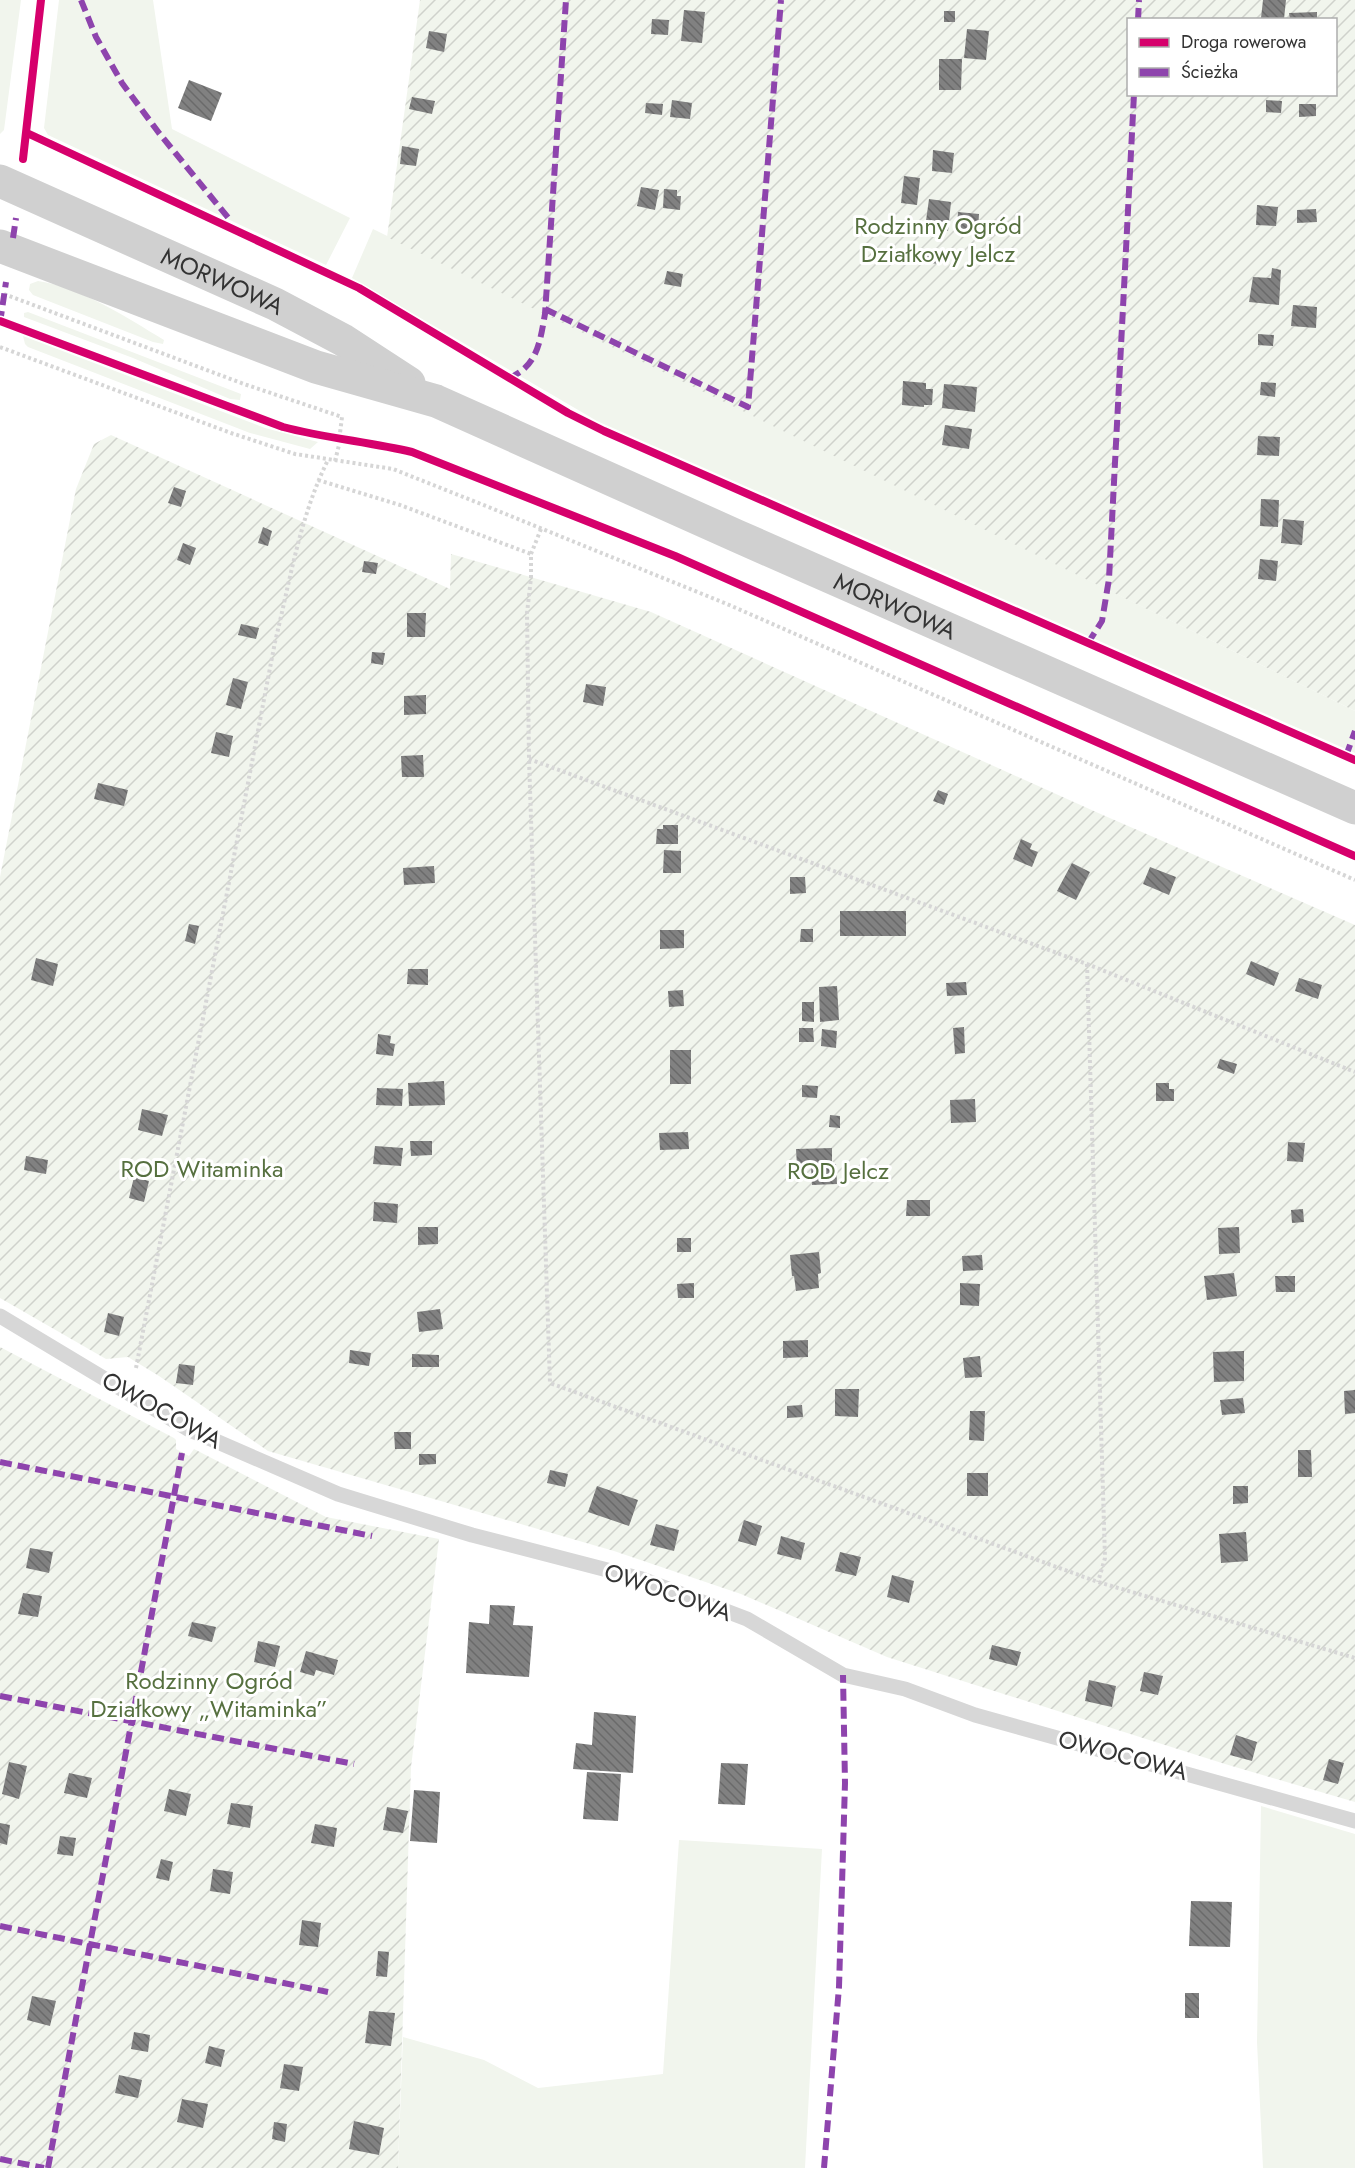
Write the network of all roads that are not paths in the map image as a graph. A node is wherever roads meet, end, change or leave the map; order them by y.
1 (0, 181) edge
2 (0, 246) edge
3 (436, 401) junction
4 (1355, 808) edge
5 (0, 1316) edge
6 (1355, 1821) edge

1 - 3 street, MORWOWA
2 - 3 street, MORWOWA
3 - 4 street, MORWOWA
5 - 6 lane, OWOCOWA

